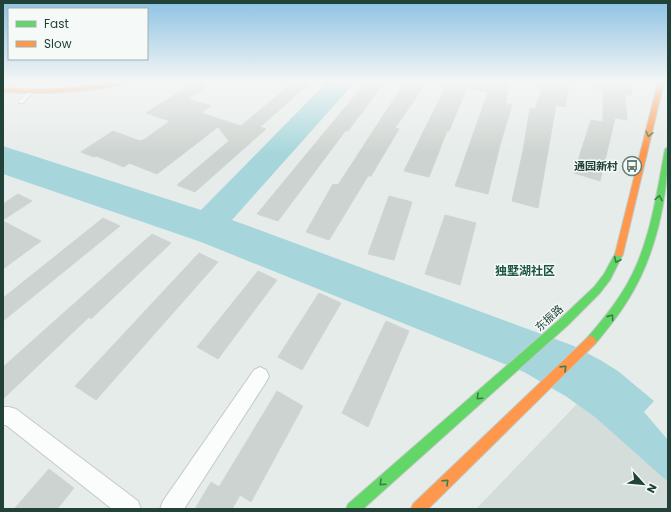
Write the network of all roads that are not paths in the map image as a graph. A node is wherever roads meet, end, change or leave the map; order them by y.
1 (656, 106) edge
2 (668, 149) edge
3 (260, 376) dead end
4 (3, 416) edge
5 (130, 509) edge
6 (171, 509) edge
7 (353, 509) edge
8 (418, 509) edge

1 -> 7 main road, 东振路
8 -> 2 main road
3 - 6 street
4 - 5 street

